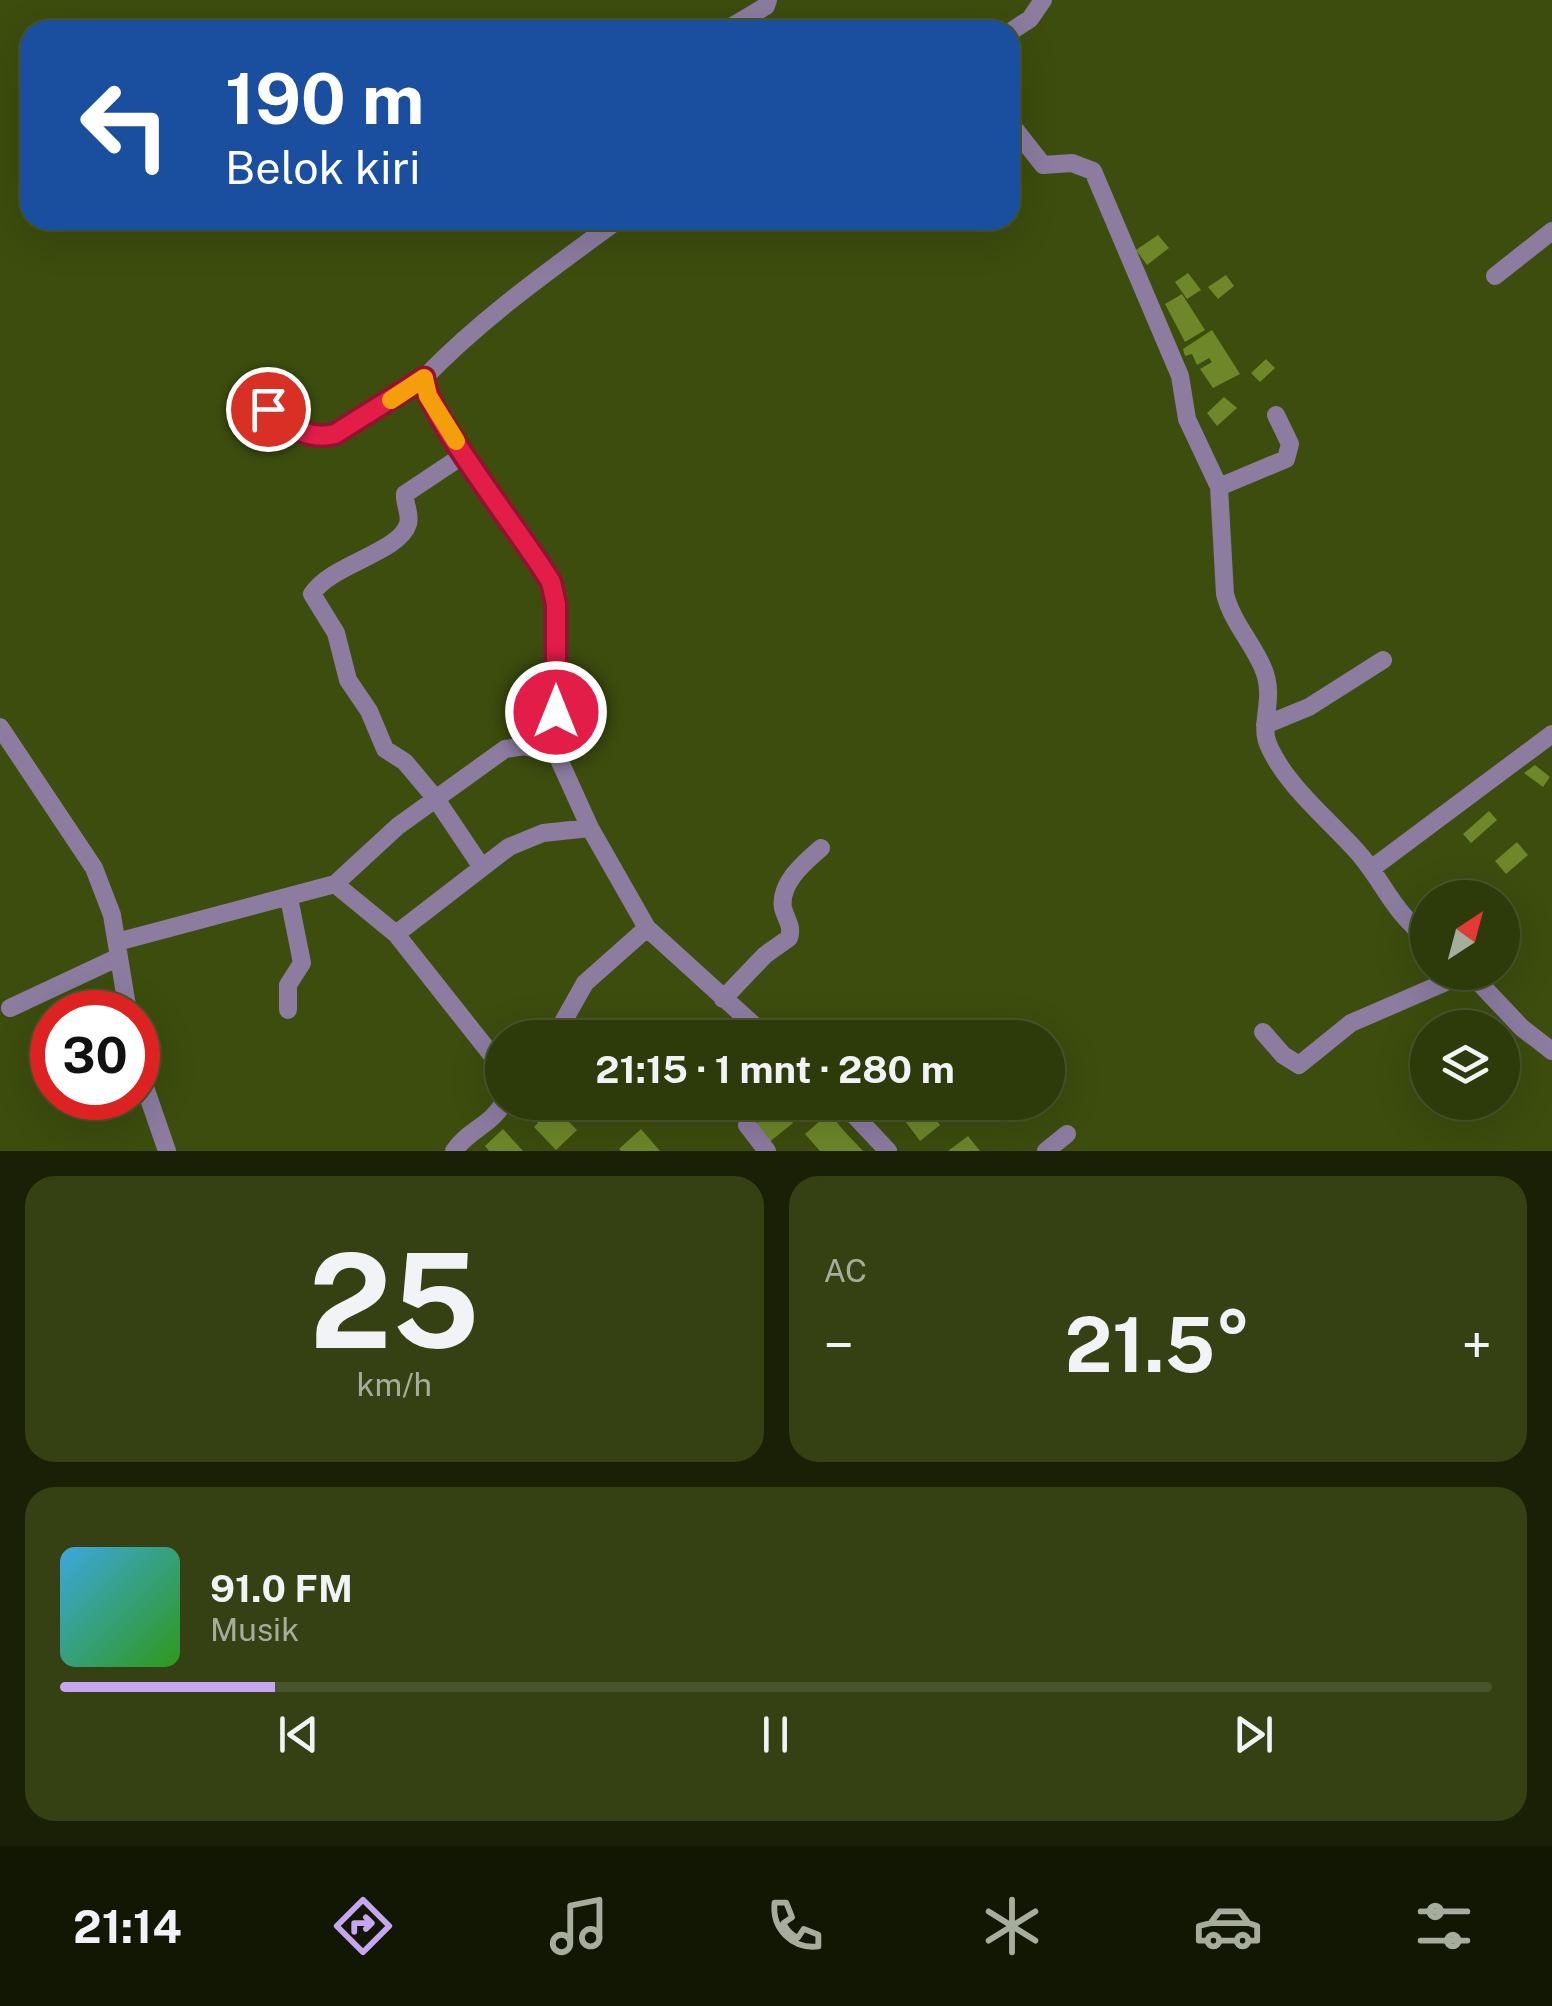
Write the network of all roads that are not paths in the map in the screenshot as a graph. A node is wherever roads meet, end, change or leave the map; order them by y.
1 (768, 0) edge
2 (1043, 0) edge
3 (743, 20) edge
4 (1020, 25) edge
5 (1020, 136) edge
6 (604, 230) edge
7 (1552, 231) edge
8 (1496, 276) dead end
9 (424, 378) junction
10 (252, 392) dead end
11 (1276, 415) dead end
12 (465, 454) junction
13 (1218, 487) junction
14 (1382, 660) dead end
15 (1265, 726) junction
16 (0, 728) edge
17 (1552, 734) edge
18 (558, 754) junction
19 (436, 799) junction
20 (590, 828) junction
21 (821, 848) dead end
22 (481, 866) junction
23 (1371, 868) junction
24 (334, 884) junction
25 (288, 898) junction
26 (1410, 923) edge
27 (647, 928) junction
28 (396, 934) junction
29 (118, 949) junction
30 (125, 990) edge
31 (1427, 990) edge
32 (1486, 990) edge
33 (723, 999) junction
34 (10, 1008) dead end
35 (288, 1010) dead end
36 (564, 1020) edge
37 (747, 1020) edge
38 (1263, 1032) dead end
39 (485, 1047) edge
40 (1552, 1051) edge
41 (156, 1120) edge
42 (492, 1120) edge
43 (859, 1120) edge
44 (747, 1125) dead end
45 (1067, 1134) dead end
46 (167, 1151) edge
47 (454, 1151) edge
48 (768, 1151) edge
49 (888, 1151) edge
50 (1046, 1151) edge

1 - 3 street
2 - 4 street
5 - 13 street
6 - 9 street
7 - 8 street
9 - 10 street
9 - 12 street
11 - 13 street
12 - 18 street
12 - 19 street
13 - 15 street
14 - 15 street
15 - 23 street
16 - 29 street
17 - 23 street
18 - 19 street
18 - 20 street
19 - 22 street
19 - 24 street
20 - 22 street
20 - 27 street
21 - 33 street
22 - 28 street
23 - 26 street
24 - 25 street
24 - 28 street
25 - 29 street
25 - 35 street
27 - 33 street
27 - 36 street
28 - 39 street
29 - 30 street
29 - 34 street
31 - 38 street
32 - 40 street
33 - 37 street
41 - 46 street
42 - 47 street
43 - 49 street
44 - 48 street
45 - 50 street

